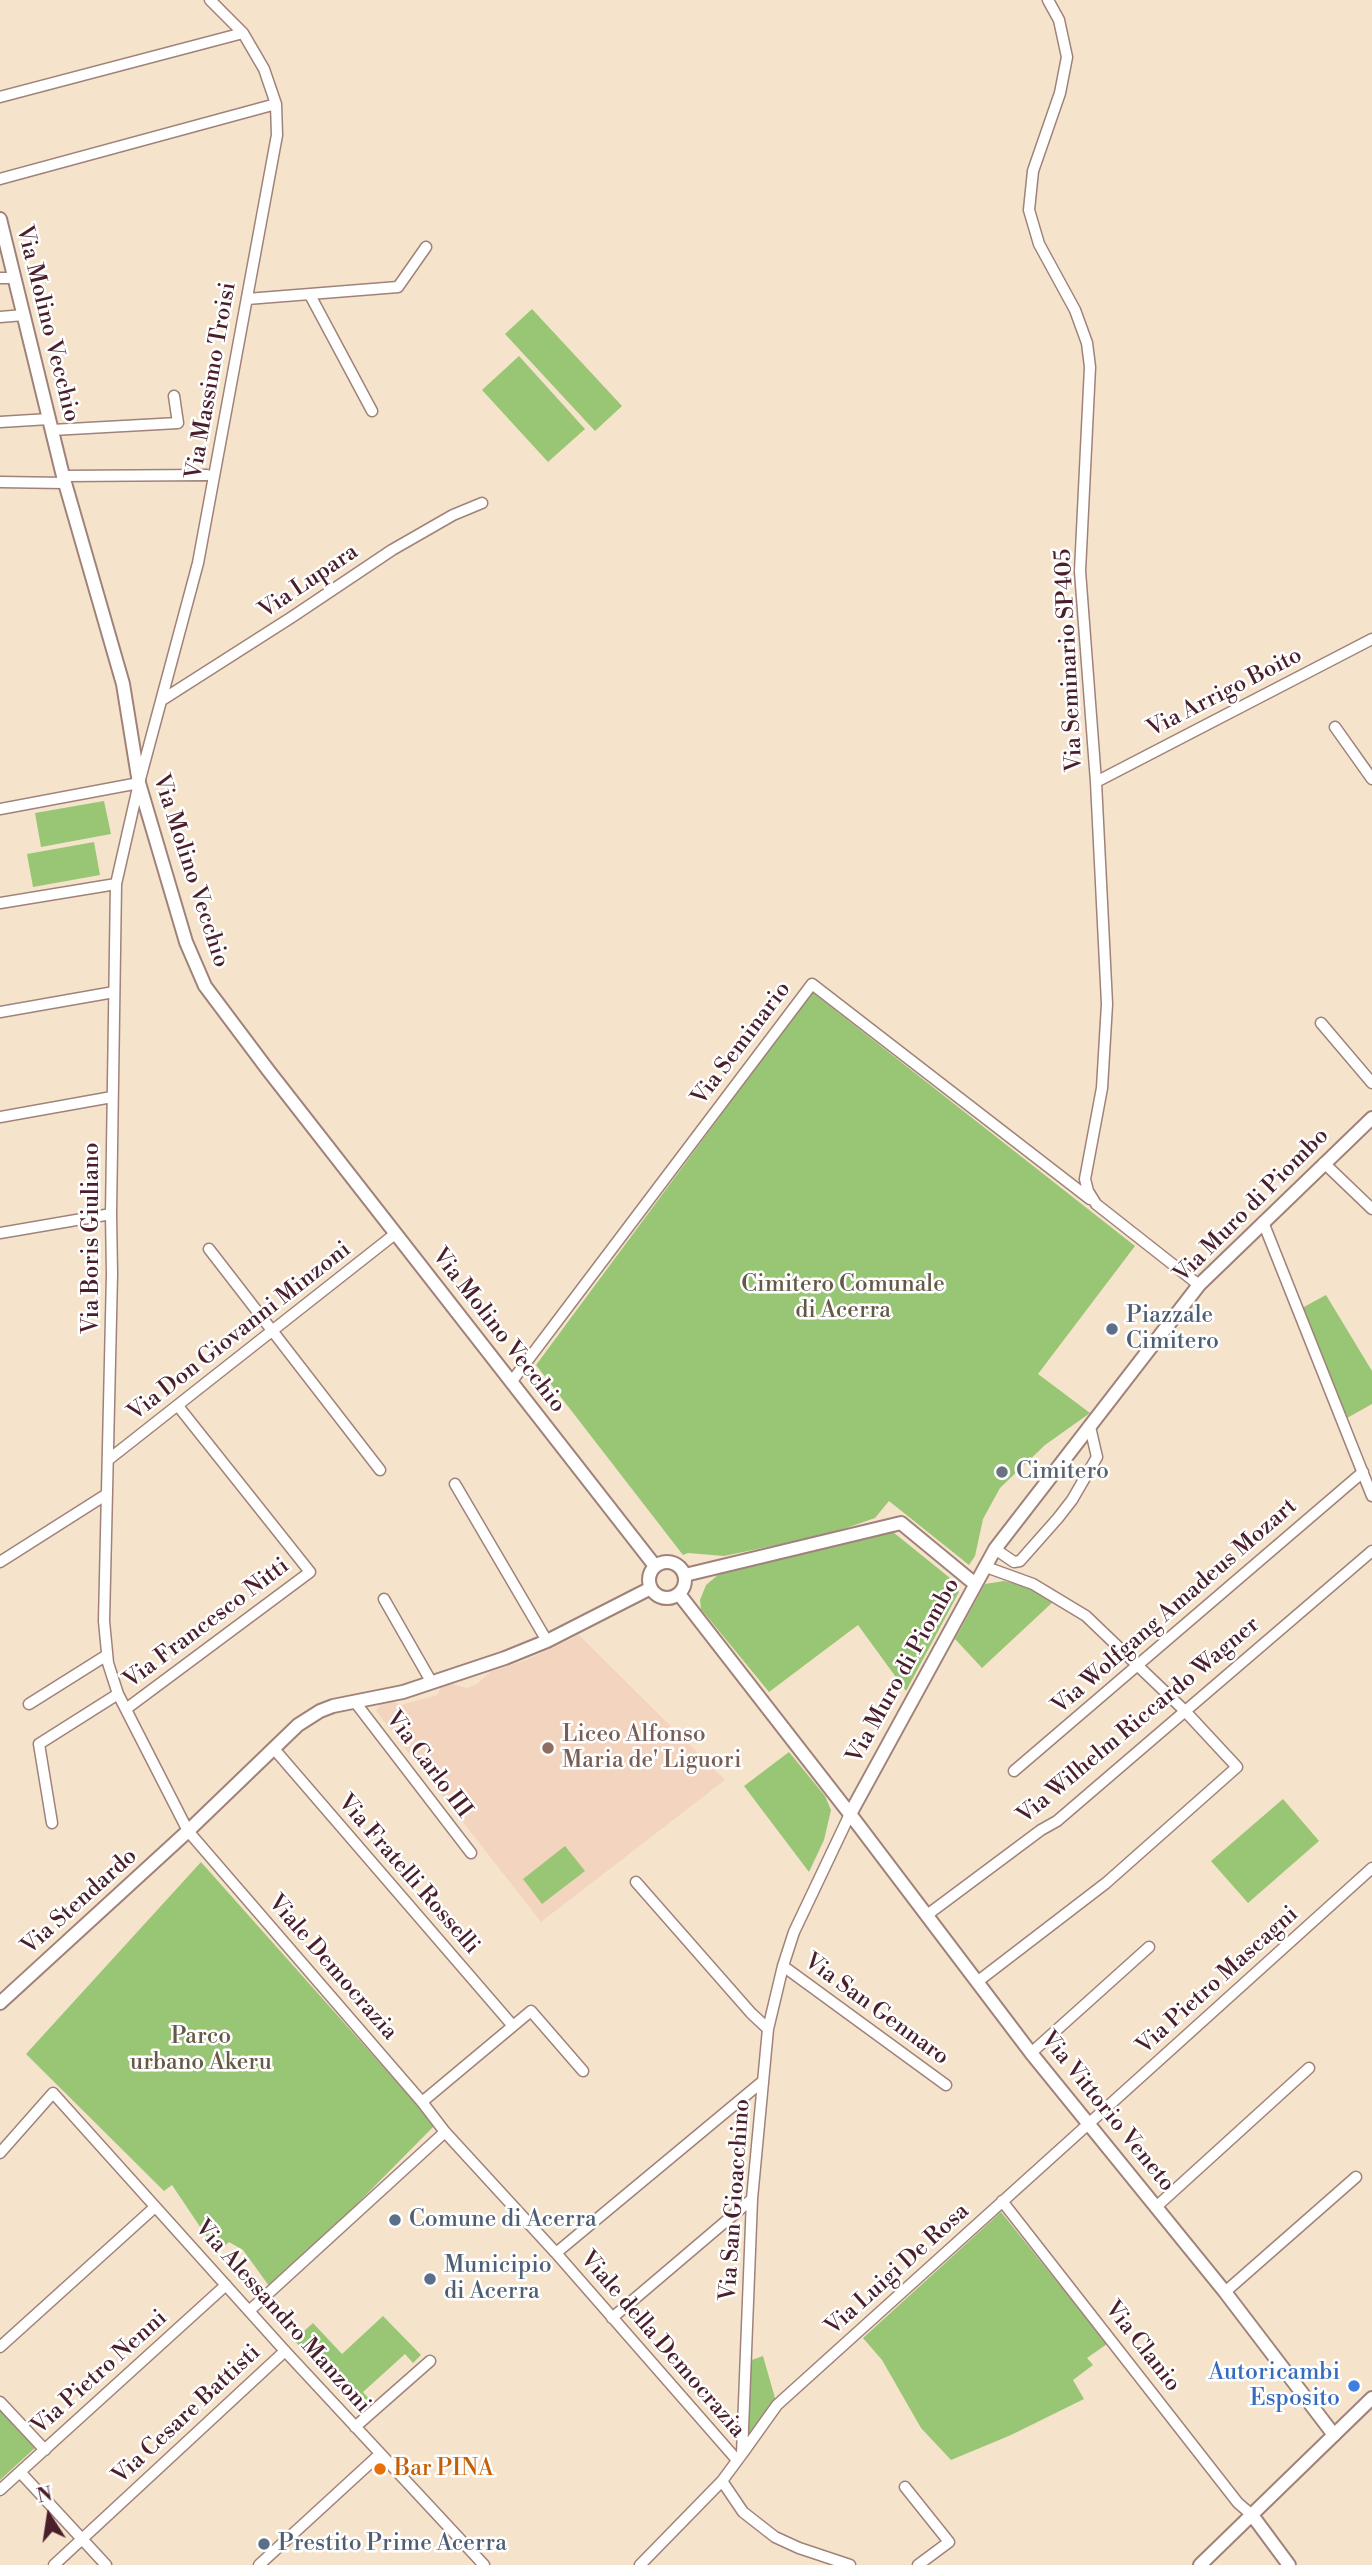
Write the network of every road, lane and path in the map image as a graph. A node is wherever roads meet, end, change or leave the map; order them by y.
1 (210, 0) edge
2 (1048, 0) edge
3 (243, 33) junction
4 (0, 97) edge
5 (276, 104) junction
6 (0, 179) edge
7 (0, 219) edge
8 (426, 247) dead end
9 (0, 278) edge
10 (14, 278) junction
11 (310, 295) junction
12 (247, 299) junction
13 (24, 315) junction
14 (0, 317) edge
15 (174, 396) dead end
16 (372, 411) dead end
17 (0, 422) edge
18 (50, 425) junction
19 (207, 475) dead end
20 (64, 479) junction
21 (0, 482) edge
22 (482, 503) dead end
23 (1372, 639) edge
24 (162, 700) junction
25 (1335, 727) dead end
26 (1372, 779) edge
27 (1096, 782) junction
28 (139, 783) junction
29 (0, 809) edge
30 (116, 884) junction
31 (0, 904) edge
32 (114, 992) junction
33 (0, 1012) edge
34 (1321, 1023) dead end
35 (1372, 1083) edge
36 (112, 1097) junction
37 (0, 1116) edge
38 (1372, 1118) edge
39 (1324, 1163) junction
40 (1096, 1204) junction
41 (1372, 1209) edge
42 (110, 1214) junction
43 (1263, 1222) junction
44 (0, 1233) edge
45 (395, 1234) junction
46 (209, 1249) dead end
47 (1199, 1285) junction
48 (273, 1330) junction
49 (512, 1381) junction
50 (178, 1406) junction
51 (1090, 1427) junction
52 (108, 1460) junction
53 (380, 1470) dead end
54 (1363, 1472) junction
55 (454, 1484) dead end
56 (107, 1494) junction
57 (1372, 1496) edge
58 (995, 1549) junction
59 (1372, 1551) edge
60 (0, 1562) edge
61 (655, 1566) junction
62 (986, 1567) junction
63 (685, 1575) junction
64 (975, 1584) junction
65 (651, 1588) junction
66 (679, 1594) junction
67 (384, 1599) dead end
68 (547, 1641) junction
69 (107, 1655) junction
70 (1136, 1664) junction
71 (432, 1683) junction
72 (118, 1694) junction
73 (355, 1702) junction
74 (29, 1704) dead end
75 (126, 1709) junction
76 (1184, 1710) junction
77 (275, 1750) junction
78 (1014, 1771) dead end
79 (850, 1814) junction
80 (52, 1823) dead end
81 (188, 1831) junction
82 (471, 1853) dead end
83 (1372, 1868) edge
84 (636, 1882) dead end
85 (927, 1915) junction
86 (1149, 1947) dead end
87 (783, 1966) junction
88 (977, 1982) junction
89 (0, 2003) edge
90 (513, 2026) junction
91 (768, 2029) junction
92 (1031, 2053) junction
93 (1309, 2068) dead end
94 (583, 2071) dead end
95 (763, 2081) junction
96 (946, 2085) dead end
97 (422, 2102) junction
98 (1089, 2123) junction
99 (445, 2132) junction
100 (0, 2153) edge
101 (1356, 2177) dead end
102 (752, 2199) junction
103 (1002, 2201) junction
104 (155, 2207) junction
105 (1156, 2207) junction
106 (556, 2253) junction
107 (226, 2285) junction
108 (1225, 2292) junction
109 (249, 2311) junction
110 (612, 2318) junction
111 (0, 2347) edge
112 (285, 2351) junction
113 (430, 2361) dead end
114 (1372, 2398) edge
115 (0, 2402) edge
116 (355, 2427) junction
117 (1334, 2435) junction
118 (45, 2450) junction
119 (380, 2454) junction
120 (740, 2457) junction
121 (20, 2472) junction
122 (722, 2481) junction
123 (905, 2487) dead end
124 (0, 2490) edge
125 (1252, 2515) junction
126 (82, 2539) junction
127 (54, 2565) edge
128 (106, 2565) edge
129 (259, 2565) edge
130 (484, 2565) edge
131 (640, 2565) edge
132 (850, 2565) edge
133 (918, 2565) edge
134 (1200, 2565) edge
135 (1289, 2565) edge

1 - 3 street, Via Massimo Troisi
2 - 27 street, Via Seminario SP405
3 - 4 street
3 - 5 street, Via Massimo Troisi
5 - 6 street
5 - 12 street, Via Massimo Troisi
7 - 10 street, Via Molino Vecchio
8 - 11 street
9 - 10 street
10 - 13 street, Via Molino Vecchio
11 - 12 street
11 - 16 street
12 - 24 street, Via Massimo Troisi
13 - 14 street
13 - 18 street, Via Molino Vecchio
15 - 18 street
17 - 18 street
18 - 20 street, Via Molino Vecchio
19 - 20 street
20 - 21 street
20 - 28 street, Via Molino Vecchio
22 - 24 street, Via Lupara
23 - 27 street, Via Arrigo Boito
24 - 28 street, Via Massimo Troisi
25 - 26 street
27 - 40 street, Via Seminario SP405
28 - 29 street
28 - 30 street, Via Boris Giuliano
28 - 45 street, Via Molino Vecchio
30 - 31 street
30 - 32 street, Via Boris Giuliano
32 - 33 street
32 - 36 street, Via Boris Giuliano
34 - 35 street
36 - 37 street
36 - 42 street, Via Boris Giuliano
38 - 39 street, Via Muro di Piombo
39 - 41 street
39 - 43 street, Via Muro di Piombo
40 - 47 street
40 - 49 street, Via Seminario
42 - 44 street
42 - 52 street, Via Boris Giuliano
43 - 47 street, Via Muro di Piombo
43 - 54 street
45 - 48 street, Via Don Giovanni Minzoni
45 - 49 street, Via Molino Vecchio
46 - 48 street
47 - 51 street, Via Muro di Piombo
48 - 50 street, Via Don Giovanni Minzoni
48 - 53 street
49 - 61 street, Via Molino Vecchio
50 - 52 street, Via Don Giovanni Minzoni
50 - 75 street, Via Francesco Nitti
51 - 58 street, Via Muro di Piombo
51 - 58 street
52 - 56 street, Via Boris Giuliano
54 - 57 street
54 - 70 street, Via Wolfgang Amadeus Mozart
55 - 68 street
56 - 60 street
56 - 69 street, Via Boris Giuliano
58 - 62 street, Via Muro di Piombo
59 - 76 street, Via Wilhelm Riccardo Wagner
61 - 63 street
61 - 65 street
62 - 64 street, Via Muro di Piombo
62 - 70 street
63 - 64 street
63 - 66 street
64 - 79 street, Via Muro di Piombo
65 - 66 street
65 - 68 street, Via Stendardo
66 - 79 street
67 - 71 street
68 - 71 street, Via Stendardo
69 - 72 street, Via Boris Giuliano
69 - 74 street
70 - 76 street
70 - 78 street, Via Wolfgang Amadeus Mozart
71 - 73 street, Via Stendardo
72 - 75 street, Via Boris Giuliano
72 - 80 street
73 - 77 street, Via Stendardo
73 - 82 street, Via Carlo III
75 - 81 street, Via Boris Giuliano
76 - 85 street, Via Wilhelm Riccardo Wagner
76 - 88 street
77 - 81 street, Via Stendardo
77 - 90 street, Via Fratelli Rosselli
79 - 85 street, Via Vittorio Veneto
79 - 87 street, Via San Gioacchino
81 - 89 street, Via Stendardo
81 - 97 street, Viale Democrazia
83 - 98 street, Via Pietro Mascagni
84 - 91 street
85 - 88 street, Via Vittorio Veneto
86 - 92 street
87 - 91 street, Via San Gioacchino
87 - 96 street, Via San Gennaro
88 - 92 street, Via Vittorio Veneto
90 - 94 street
90 - 97 street
91 - 95 street, Via San Gioacchino
92 - 98 street, Via Vittorio Veneto
93 - 105 street
95 - 102 street, Via San Gioacchino
95 - 106 street
97 - 99 street, Viale Democrazia
98 - 103 street, Via Luigi De Rosa
98 - 105 street, Via Vittorio Veneto
99 - 106 street, Viale della Democrazia
99 - 109 street
100 - 104 street, Via Alessandro Manzoni
101 - 108 street
102 - 110 street
102 - 120 street, Via San Gioacchino
103 - 120 street, Via Luigi De Rosa
103 - 125 street, Via Clanio
104 - 107 street, Via Alessandro Manzoni
104 - 111 street
105 - 108 street, Via Vittorio Veneto
106 - 110 street, Viale della Democrazia
107 - 109 street, Via Alessandro Manzoni
107 - 118 street, Via Pietro Nenni
108 - 117 street, Via Vittorio Veneto
109 - 112 street, Via Alessandro Manzoni
110 - 120 street, Viale della Democrazia
112 - 116 street, Via Alessandro Manzoni
112 - 126 street, Via Cesare Battisti
113 - 116 street
114 - 117 street
115 - 118 street
116 - 119 street, Via Alessandro Manzoni
117 - 125 street
118 - 121 street, Via Pietro Nenni
119 - 129 street
119 - 130 street, Via Alessandro Manzoni
120 - 122 street
121 - 124 street, Via Pietro Nenni
121 - 126 street
122 - 131 street
122 - 132 street
123 - 133 street
125 - 134 street
125 - 135 street
126 - 127 street, Via Cesare Battisti
126 - 128 street

